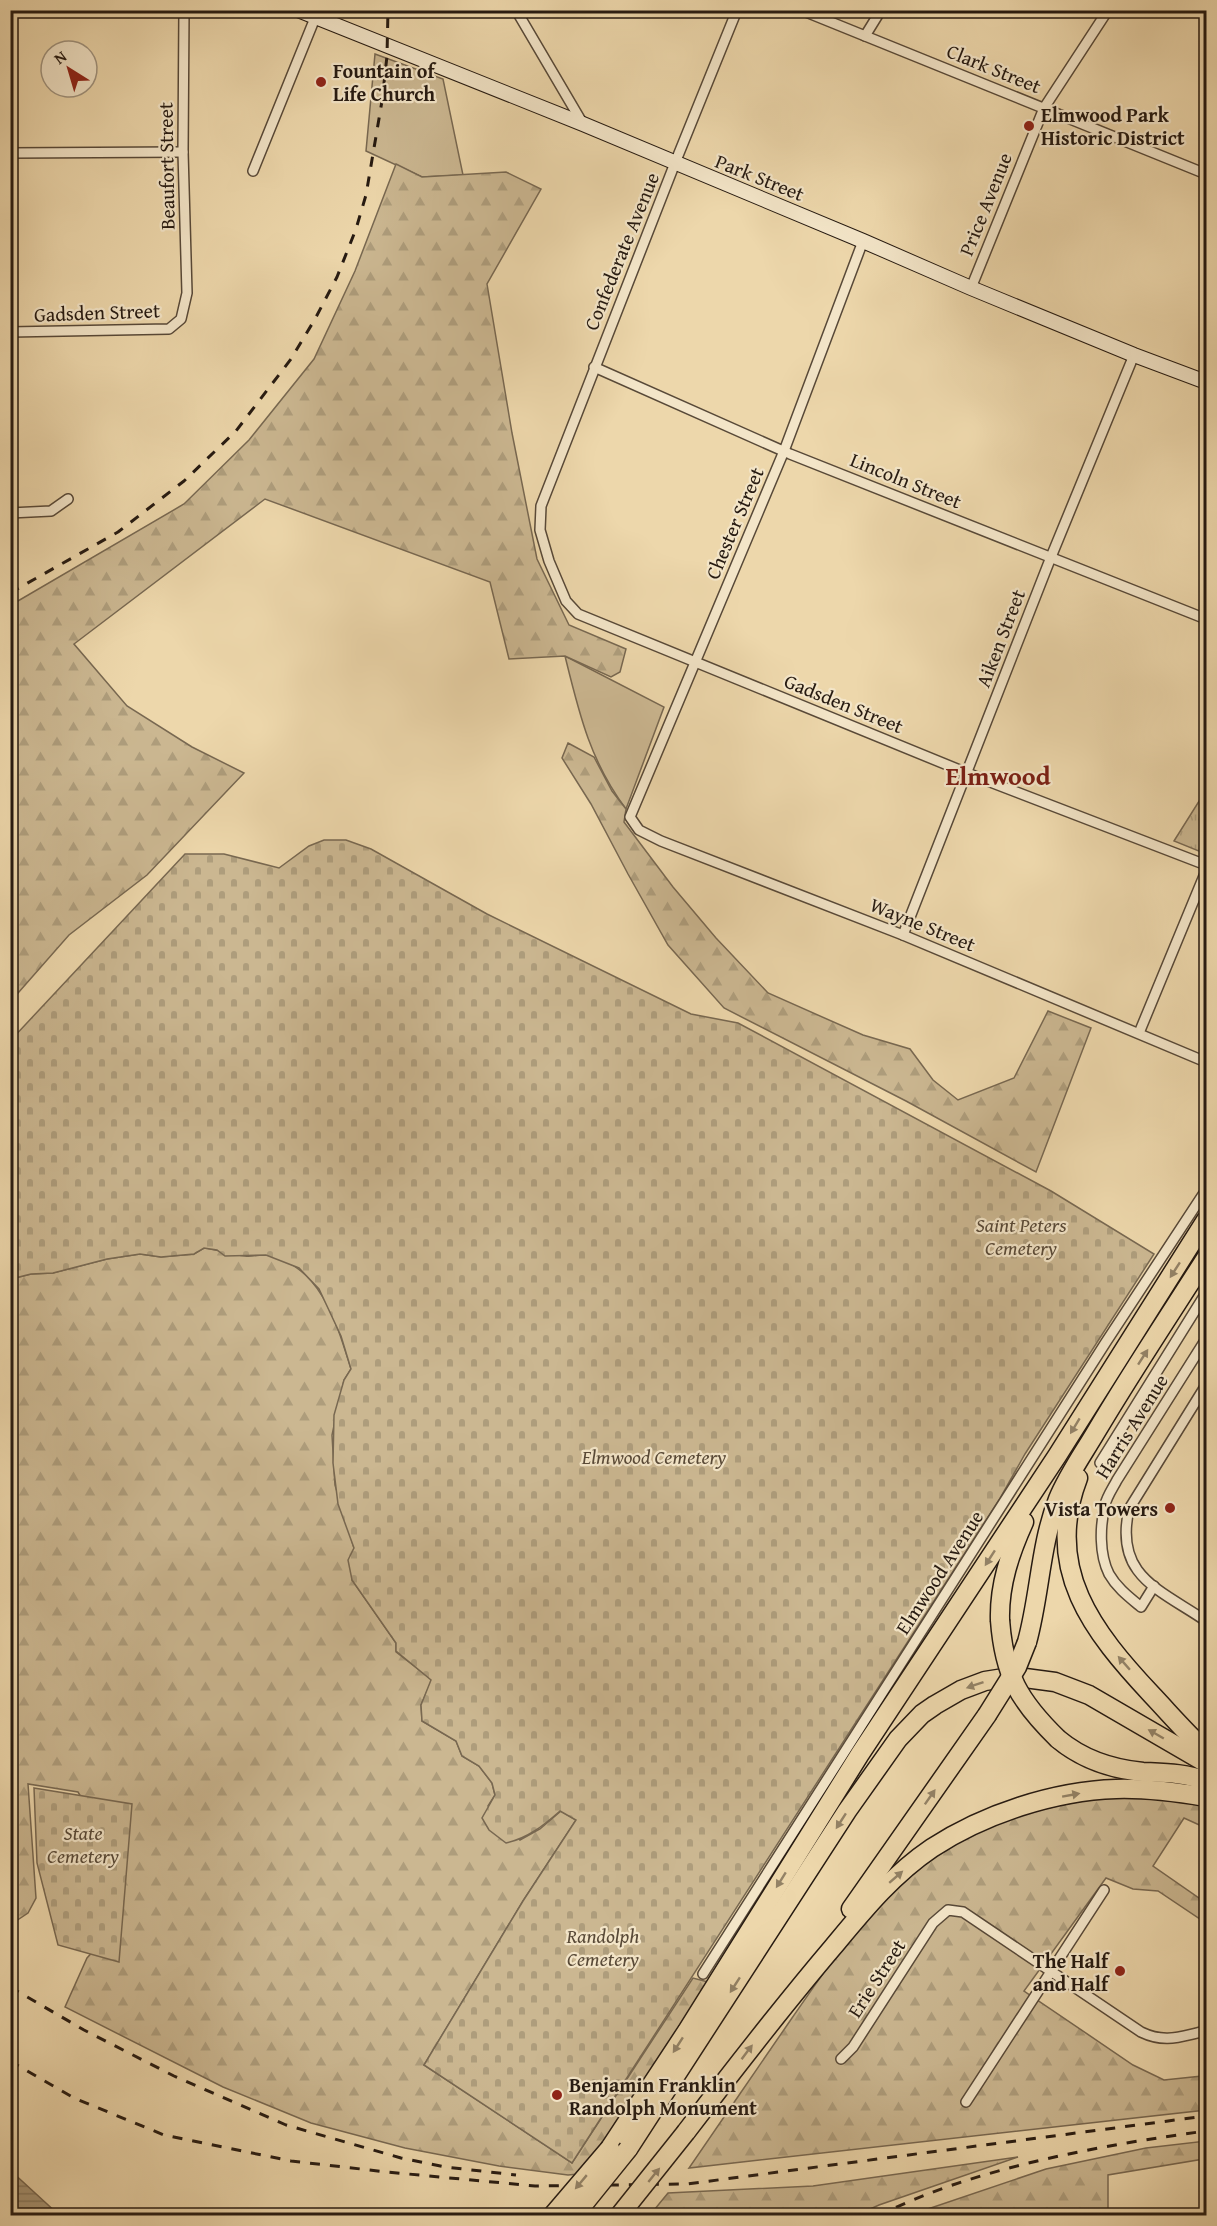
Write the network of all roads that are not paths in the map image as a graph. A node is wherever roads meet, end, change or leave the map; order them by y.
1 (184, 10) edge
2 (298, 10) edge
3 (516, 10) edge
4 (737, 10) edge
5 (801, 10) edge
6 (881, 10) edge
7 (1108, 10) edge
8 (315, 18) junction
9 (865, 36) junction
10 (1044, 108) junction
11 (583, 124) junction
12 (183, 152) junction
13 (10, 153) edge
14 (675, 163) junction
15 (253, 171) dead end
16 (1206, 174) edge
17 (863, 241) junction
18 (970, 288) junction
19 (181, 320) joint
20 (10, 332) edge
21 (1134, 355) junction
22 (594, 368) junction
23 (1206, 382) edge
24 (784, 451) junction
25 (68, 499) dead end
26 (541, 506) joint
27 (10, 513) edge
28 (1051, 557) junction
29 (1206, 619) edge
30 (695, 661) junction
31 (967, 772) junction
32 (630, 817) joint
33 (1206, 865) edge
34 (1206, 871) edge
35 (903, 934) junction
36 (1139, 1033) junction
37 (1206, 1062) edge
38 (1206, 1190) edge
39 (1206, 1220) edge
40 (1206, 1258) edge
41 (1206, 1293) edge
42 (1206, 1339) edge
43 (1206, 1385) edge
44 (1093, 1437) junction
45 (1057, 1456) junction
46 (1100, 1462) dead end
47 (1154, 1586) junction
48 (1206, 1621) edge
49 (1206, 1751) edge
50 (1206, 1762) edge
51 (1206, 1781) edge
52 (1206, 1797) edge
53 (1104, 1890) dead end
54 (1051, 1972) junction
55 (703, 1974) dead end
56 (788, 1999) junction
57 (1206, 2031) edge
58 (842, 2059) dead end
59 (966, 2102) dead end
60 (1206, 2210) edge
61 (552, 2216) edge
62 (574, 2216) edge
63 (619, 2216) edge
64 (1202, 2216) edge

1 - 12 street, Beaufort Street
2 - 8 street, Park Street
3 - 11 street
4 - 14 street, Confederate Avenue
5 - 9 street, Clark Street
6 - 9 street
7 - 10 street, Price Avenue
8 - 11 street, Park Street
8 - 15 street
9 - 10 street, Clark Street
10 - 16 street, Clark Street
10 - 18 street, Price Avenue
11 - 14 street, Park Street
12 - 13 street
12 - 19 street, Beaufort Street
14 - 17 street, Park Street
14 - 22 street, Confederate Avenue
17 - 18 street, Park Street
17 - 24 street, Chester Street
18 - 21 street, Park Street
19 - 20 street, Gadsden Street
21 - 23 street, Park Street
21 - 28 street, Aiken Street
22 - 24 street, Lincoln Street
22 - 26 street, Confederate Avenue
24 - 28 street, Lincoln Street
24 - 30 street, Chester Street
25 - 27 street
26 - 30 street, Gadsden Street
28 - 29 street, Lincoln Street
28 - 31 street, Aiken Street
30 - 31 street, Gadsden Street
30 - 32 street, Chester Street
31 - 33 street, Gadsden Street
31 - 35 street, Aiken Street
32 - 35 street, Wayne Street
34 - 36 street
35 - 36 street, Wayne Street
36 - 37 street, Wayne Street
38 - 55 street, Elmwood Avenue
39 -> 45 highway
44 -> 40 highway
41 - 46 street
42 - 47 street, Harris Avenue
43 - 47 street
49 -> 44 highway
56 -> 44 highway, bridge
45 - 51 highway, bridge
45 -> 61 highway, bridge
47 - 48 street
50 -> 62 highway, bridge
56 -> 52 highway
53 - 54 street
54 - 57 street
54 - 58 street, Erie Street
54 - 59 street
63 -> 56 highway, bridge
60 - 64 street

